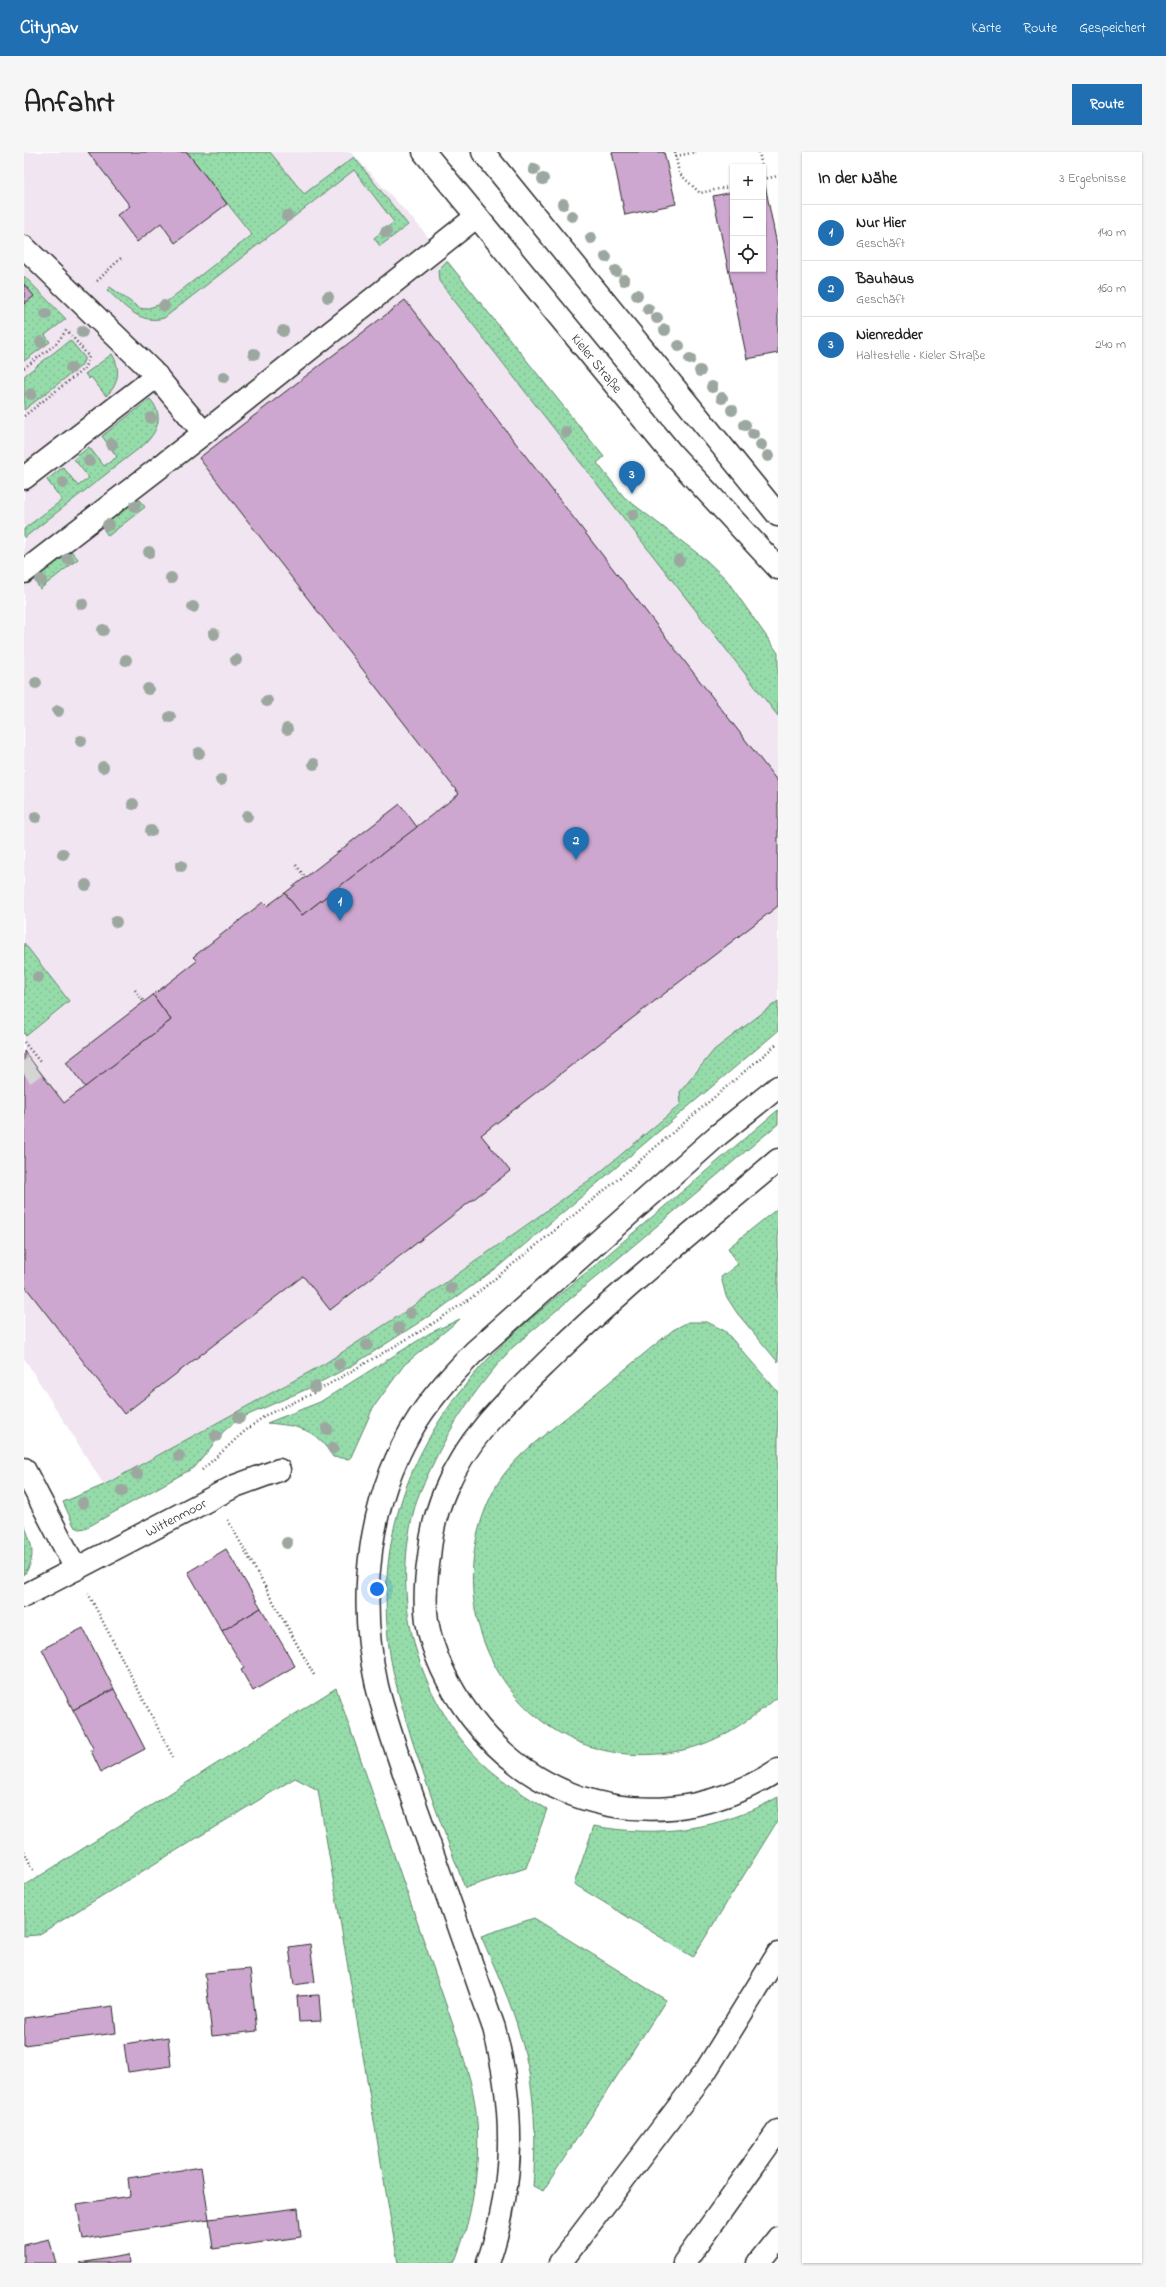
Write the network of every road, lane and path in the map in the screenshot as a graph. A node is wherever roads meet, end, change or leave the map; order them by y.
1 (424, 152) edge
2 (483, 152) edge
3 (696, 152) edge
4 (759, 152) edge
5 (675, 154) edge
6 (761, 164) edge
7 (778, 176) edge
8 (766, 179) edge
9 (730, 187) edge
10 (476, 218) junction
11 (24, 247) edge
12 (84, 306) junction
13 (67, 330) junction
14 (24, 368) edge
15 (157, 376) junction
16 (24, 416) edge
17 (204, 433) junction
18 (24, 478) edge
19 (778, 515) edge
20 (778, 568) edge
21 (24, 572) edge
22 (296, 865) dead end
23 (305, 877) dead end
24 (135, 990) dead end
25 (144, 1002) dead end
26 (24, 1042) edge
27 (778, 1043) edge
28 (40, 1062) dead end
29 (778, 1087) edge
30 (778, 1160) edge
31 (24, 1469) edge
32 (279, 1470) dead end
33 (200, 1472) dead end
34 (29, 1491) edge
35 (215, 1497) junction
36 (76, 1569) junction
37 (24, 1596) edge
38 (314, 1675) dead end
39 (173, 1757) dead end
40 (778, 1770) edge
41 (24, 1851) edge
42 (34, 1872) dead end
43 (778, 1954) edge
44 (778, 2131) edge
45 (778, 2238) edge
46 (488, 2263) edge
47 (560, 2263) edge
48 (684, 2263) edge
49 (758, 2263) edge

1 - 10 main road, Kieler Straße
2 - 19 main road
3 - 5 path
4 - 6 path
5 - 9 path
7 - 8 path
10 - 17 main road
10 - 20 main road, Kieler Straße
11 - 12 main road
12 - 13 path
12 - 15 main road
13 - 14 path
13 - 16 path
15 - 17 main road
15 - 18 main road
17 - 21 main road
22 - 23 path
24 - 25 path
26 - 28 path
27 - 33 path
29 - 46 main road
30 - 40 main road
31 - 34 main road
32 - 35 main road, Wittenmoor
34 - 36 main road
35 - 36 main road, Wittenmoor
35 - 38 path
36 - 37 main road, Wittenmoor
36 - 39 path
41 - 42 path
43 - 47 main road
44 - 48 main road
45 - 49 main road

